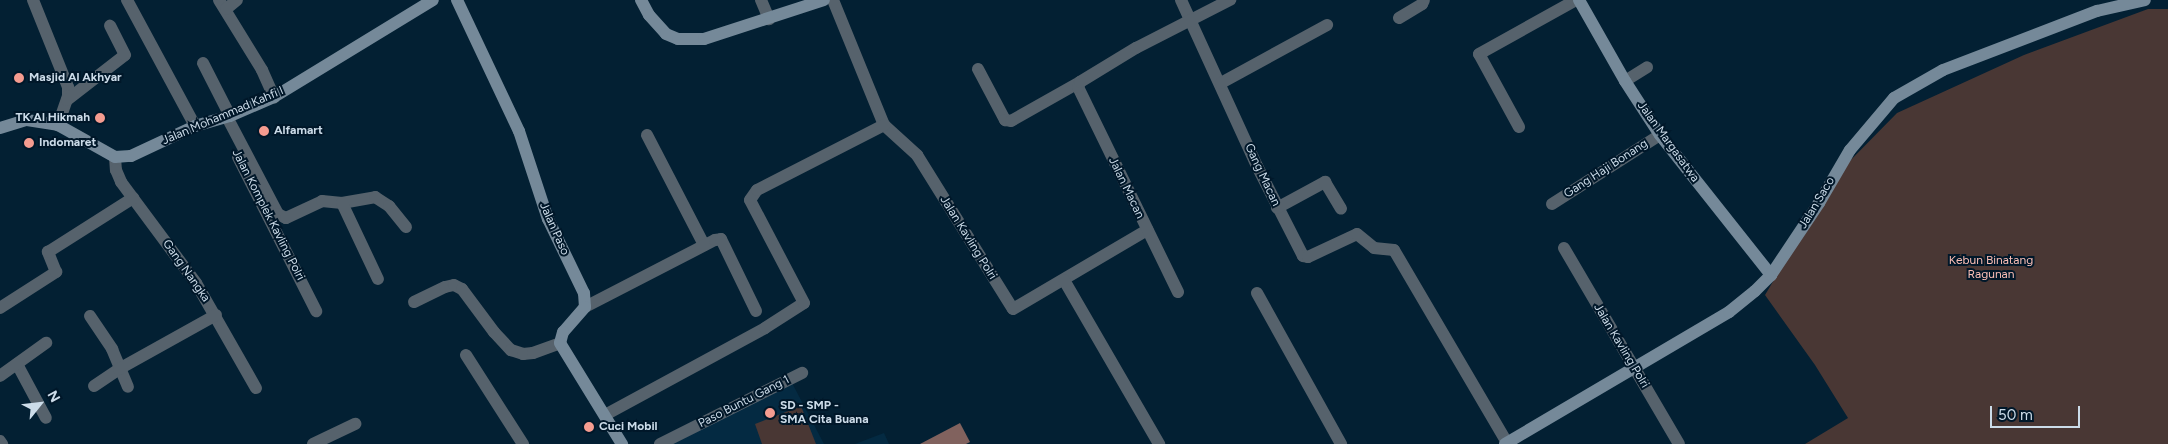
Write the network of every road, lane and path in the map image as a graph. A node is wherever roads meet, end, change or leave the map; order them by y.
1 (33, 0) edge
2 (127, 0) edge
3 (237, 0) edge
4 (433, 0) edge
5 (457, 0) edge
6 (641, 0) edge
7 (761, 0) edge
8 (824, 0) edge
9 (833, 0) edge
10 (1181, 0) edge
11 (1230, 0) edge
12 (1424, 0) edge
13 (1578, 0) edge
14 (2145, 0) edge
15 (223, 5) edge
16 (1400, 18) dead end
17 (769, 19) junction
18 (1190, 20) junction
19 (1327, 25) dead end
20 (110, 26) dead end
21 (203, 63) dead end
22 (1647, 67) dead end
23 (978, 69) dead end
24 (1625, 81) junction
25 (1080, 82) junction
26 (1221, 84) junction
27 (274, 97) junction
28 (67, 100) junction
29 (226, 117) junction
30 (884, 124) junction
31 (58, 125) junction
32 (195, 126) junction
33 (0, 128) edge
34 (1518, 128) dead end
35 (647, 135) dead end
36 (1660, 135) junction
37 (115, 157) junction
38 (133, 198) junction
39 (342, 203) junction
40 (1552, 204) dead end
41 (1277, 208) junction
42 (1340, 209) dead end
43 (406, 227) dead end
44 (1147, 230) junction
45 (704, 245) junction
46 (1564, 248) dead end
47 (1770, 275) junction
48 (378, 279) dead end
49 (1064, 280) junction
50 (1178, 292) dead end
51 (1257, 293) dead end
52 (414, 302) dead end
53 (585, 307) junction
54 (0, 308) edge
55 (316, 311) dead end
56 (756, 311) dead end
57 (216, 315) junction
58 (90, 316) dead end
59 (560, 342) junction
60 (46, 343) dead end
61 (466, 355) dead end
62 (17, 364) junction
63 (119, 369) junction
64 (1634, 369) junction
65 (802, 373) dead end
66 (0, 376) edge
67 (94, 386) dead end
68 (128, 387) dead end
69 (256, 388) dead end
70 (605, 415) junction
71 (46, 418) dead end
72 (356, 424) dead end
73 (314, 444) edge
74 (523, 444) edge
75 (622, 444) edge
76 (660, 444) edge
77 (1159, 444) edge
78 (1341, 444) edge
79 (1506, 444) edge
80 (1679, 444) edge

1 - 28 street
2 - 32 street
3 - 15 street
4 - 27 main road, Jalan Mohammad Kahfi I
5 - 53 main road, Jalan Paso
6 - 17 main road
7 - 17 street
8 - 17 main road
9 - 30 street
10 - 18 street, Gang Macan
11 - 18 street
12 - 16 street
13 - 24 main road, Jalan Margasatwa
13 - 34 street
14 - 47 main road, Jalan Saco
15 - 27 street
18 - 25 street
18 - 26 street, Gang Macan
19 - 26 street
20 - 28 street
21 - 29 street
22 - 24 street
23 - 25 street
24 - 36 main road, Jalan Margasatwa
25 - 44 street, Jalan Macan
26 - 41 street, Gang Macan
27 - 29 main road, Jalan Mohammad Kahfi I
28 - 31 street
29 - 32 main road, Jalan Mohammad Kahfi I
29 - 39 street
29 - 55 street, Jalan Komplek Kavling Polri
30 - 49 street, Jalan Kavling Polri
30 - 70 street
31 - 33 main road
31 - 37 main road
32 - 37 main road, Jalan Mohammad Kahfi I
35 - 45 street
36 - 40 street, Gang Haji Bonang
36 - 47 main road, Jalan Margasatwa
37 - 38 street, Gang Nangka
38 - 54 street
38 - 57 street, Gang Nangka
39 - 43 street
39 - 48 street
41 - 42 street
41 - 79 street, Gang Macan
44 - 49 street, Jalan Kavling Polri
44 - 50 street, Jalan Macan
45 - 53 street
45 - 56 street
46 - 64 street, Jalan Kavling Polri
47 - 64 main road, Jalan Saco
49 - 77 street
51 - 78 street
52 - 59 street
53 - 59 main road
57 - 63 street
57 - 69 street, Gang Nangka
58 - 63 street
59 - 70 main road
60 - 62 street
61 - 74 street
62 - 66 street
62 - 71 street
63 - 67 street
63 - 68 street
64 - 79 main road, Jalan Saco
64 - 80 street, Jalan Kavling Polri
65 - 76 street, Paso Buntu Gang 1
70 - 75 main road
72 - 73 street

